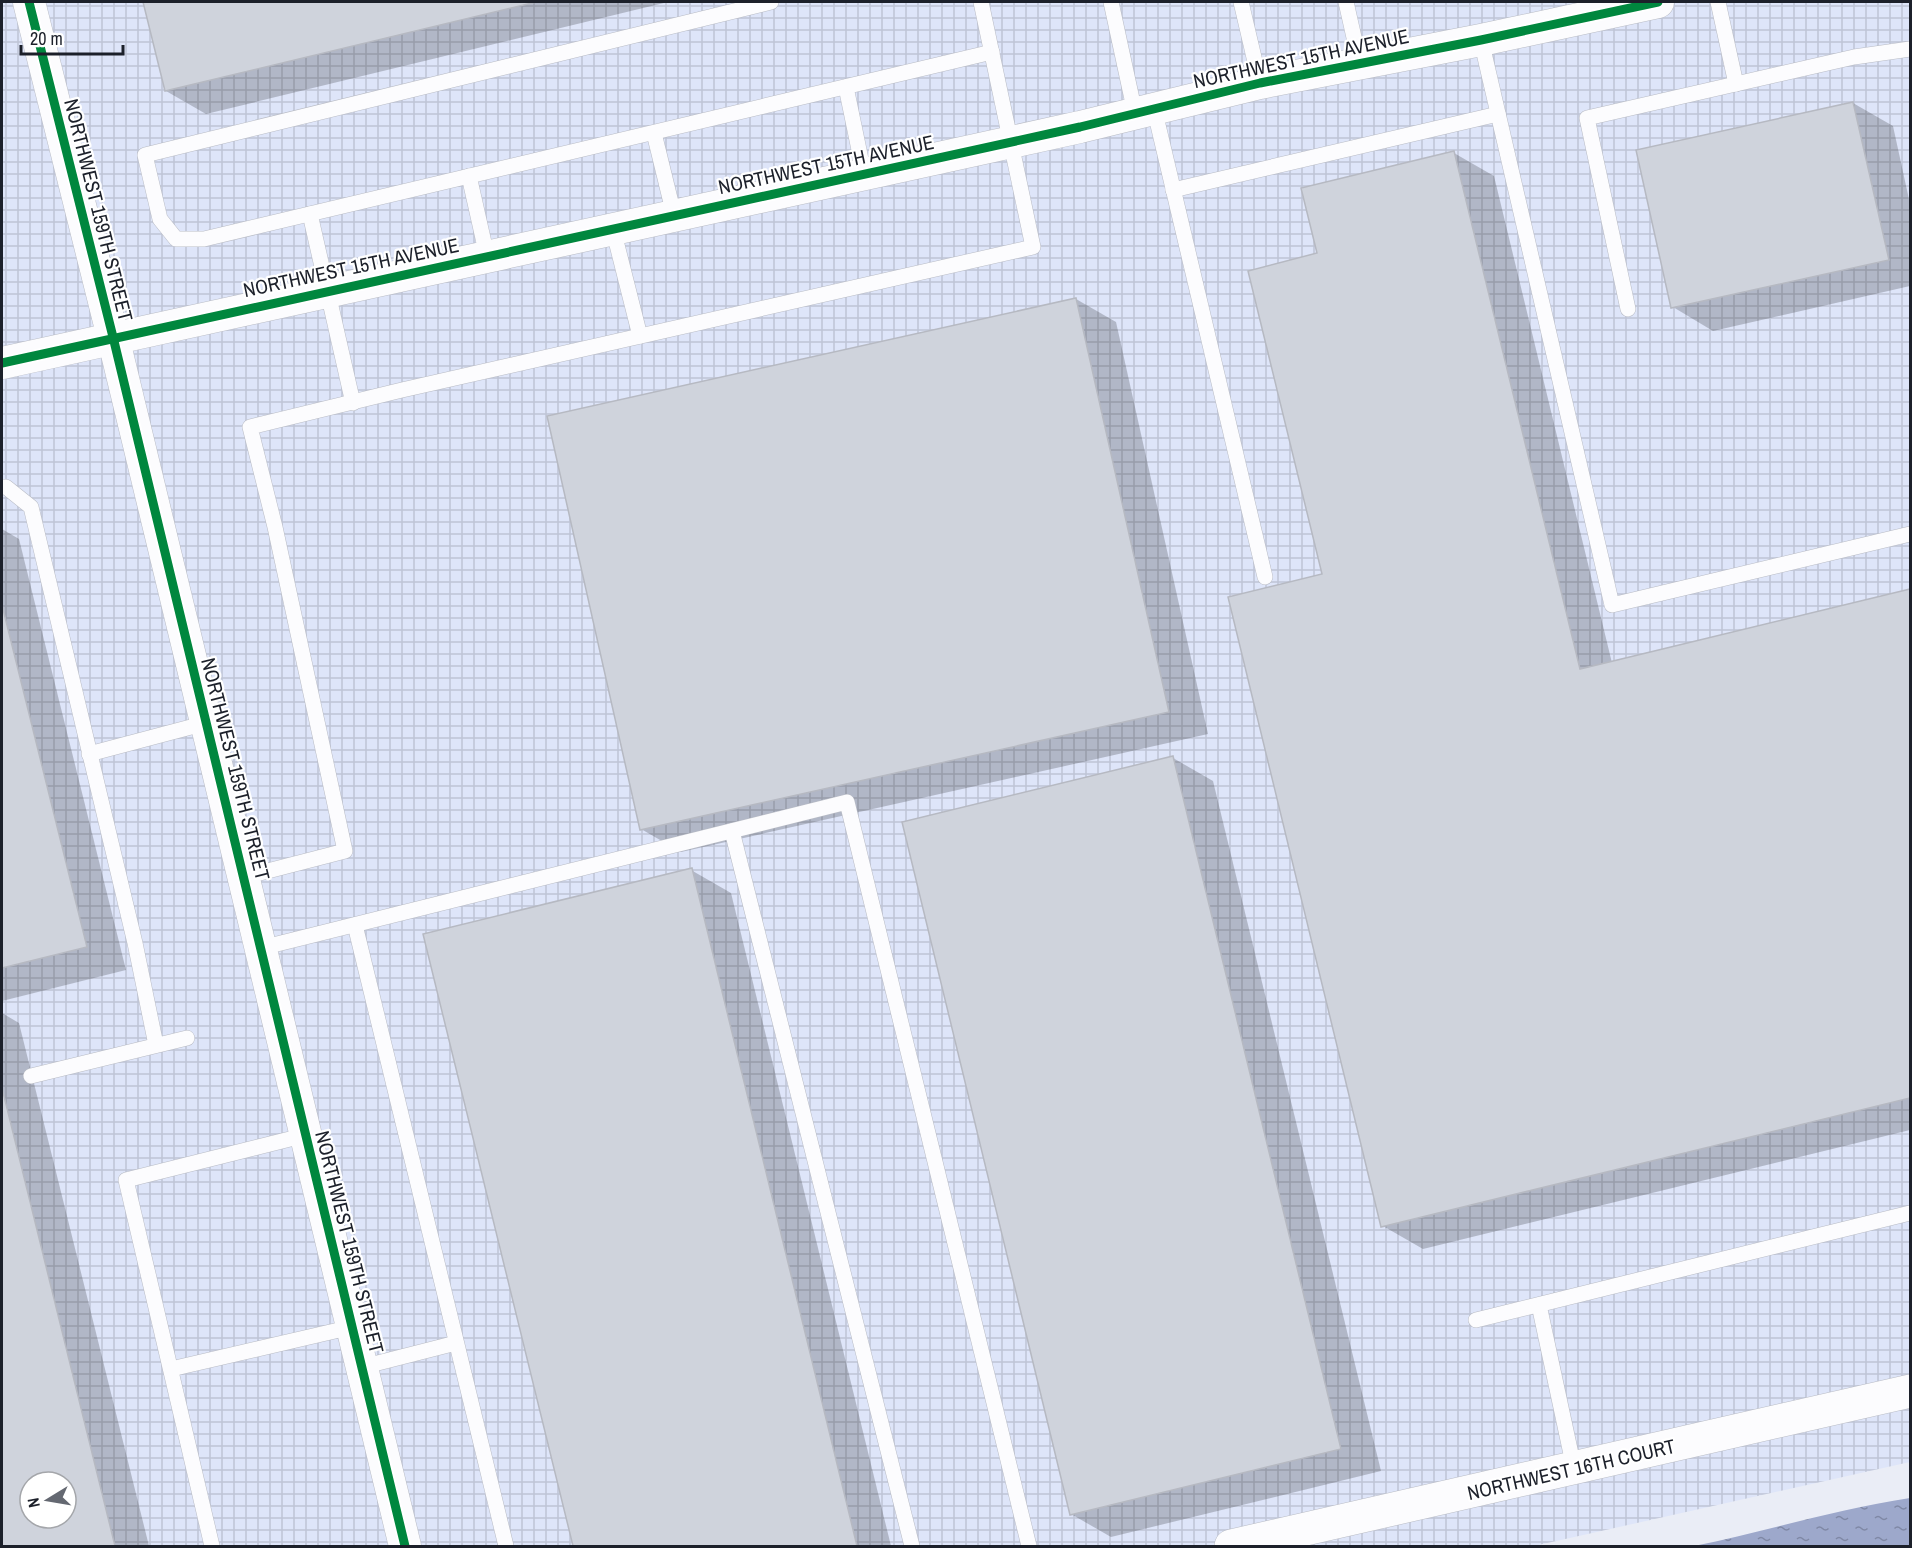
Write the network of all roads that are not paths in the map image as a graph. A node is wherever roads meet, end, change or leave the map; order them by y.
1 (29, 2) edge
2 (771, 2) edge
3 (981, 2) edge
4 (1111, 2) edge
5 (1241, 2) edge
6 (1346, 2) edge
7 (1658, 2) edge
8 (1718, 2) edge
9 (1481, 40) junction
10 (1911, 49) edge
11 (992, 52) junction
12 (1360, 64) junction
13 (1260, 83) junction
14 (1736, 84) junction
15 (846, 87) junction
16 (1144, 110) junction
17 (1498, 114) junction
18 (654, 133) junction
19 (1012, 142) junction
20 (864, 174) junction
21 (469, 176) junction
22 (1173, 190) junction
23 (310, 214) junction
24 (674, 215) junction
25 (613, 229) junction
26 (487, 256) junction
27 (327, 290) junction
28 (1628, 309) dead end
29 (640, 336) junction
30 (113, 337) junction
31 (2, 363) edge
32 (352, 403) junction
33 (2, 487) edge
34 (1911, 534) edge
35 (1265, 577) dead end
36 (206, 723) junction
37 (89, 754) junction
38 (732, 831) junction
39 (244, 877) junction
40 (355, 925) junction
41 (261, 948) junction
42 (187, 1038) dead end
43 (156, 1045) junction
44 (31, 1076) dead end
45 (306, 1135) junction
46 (1911, 1213) edge
47 (1539, 1305) junction
48 (1476, 1320) dead end
49 (352, 1327) junction
50 (456, 1343) junction
51 (362, 1367) junction
52 (171, 1369) junction
53 (1911, 1391) edge
54 (1574, 1468) junction
55 (212, 1546) edge
56 (405, 1546) edge
57 (506, 1546) edge
58 (912, 1546) edge
59 (1029, 1546) edge
60 (1231, 1546) edge

1 - 30 street, NORTHWEST 159TH STREET
2 - 23 lane
3 - 11 lane
4 - 16 lane
5 - 13 lane
6 - 12 lane
7 - 9 street, NORTHWEST 15TH AVENUE
8 - 14 lane
9 - 12 street, NORTHWEST 15TH AVENUE
9 - 17 lane
10 - 14 lane
11 - 15 lane
11 - 19 lane
12 - 13 street, NORTHWEST 15TH AVENUE
13 - 16 street, NORTHWEST 15TH AVENUE
14 - 28 lane
15 - 18 lane
15 - 20 lane
16 - 19 street, NORTHWEST 15TH AVENUE
16 - 22 lane
17 - 22 lane
17 - 34 lane
18 - 21 lane
18 - 24 lane
19 - 20 street, NORTHWEST 15TH AVENUE
19 - 29 lane
20 - 24 street, NORTHWEST 15TH AVENUE
21 - 23 lane
21 - 26 lane
22 - 35 lane
23 - 27 lane
24 - 25 street, NORTHWEST 15TH AVENUE
25 - 26 street, NORTHWEST 15TH AVENUE
25 - 29 lane
26 - 27 street, NORTHWEST 15TH AVENUE
27 - 30 street, NORTHWEST 15TH AVENUE
27 - 32 lane
29 - 32 lane
30 - 31 street, NORTHWEST 15TH AVENUE
30 - 36 street, NORTHWEST 159TH STREET
32 - 39 lane
33 - 37 lane
36 - 37 lane
36 - 39 street, NORTHWEST 159TH STREET
37 - 43 lane
38 - 40 lane
38 - 58 lane
38 - 59 lane
39 - 41 street, NORTHWEST 159TH STREET
40 - 41 lane
40 - 50 lane
41 - 45 street, NORTHWEST 159TH STREET
42 - 43 lane
43 - 44 lane
45 - 49 street, NORTHWEST 159TH STREET
45 - 52 lane
46 - 47 lane
47 - 48 lane
47 - 54 lane
49 - 51 street, NORTHWEST 159TH STREET
49 - 52 lane
50 - 51 lane
50 - 57 lane
51 - 56 street, NORTHWEST 159TH STREET
52 - 55 lane
53 - 54 street, NORTHWEST 16TH COURT
54 - 60 street, NORTHWEST 16TH COURT

